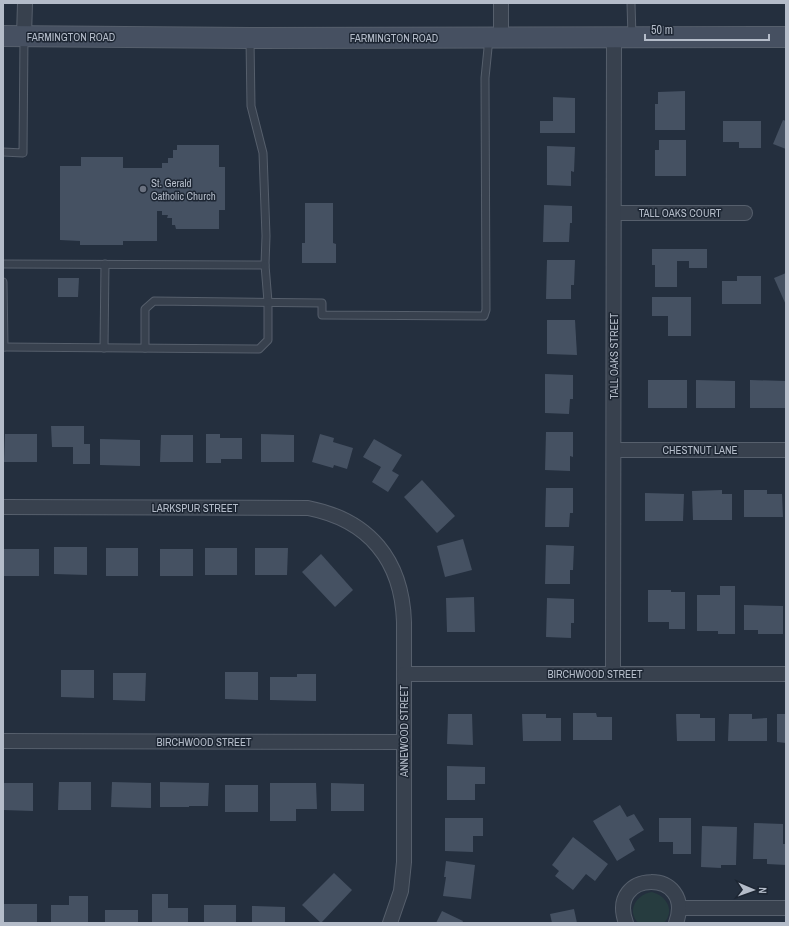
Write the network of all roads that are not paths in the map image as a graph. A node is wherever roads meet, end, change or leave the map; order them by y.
1 (25, 3) edge
2 (501, 3) edge
3 (630, 3) edge
4 (3, 36) edge
5 (24, 36) junction
6 (623, 37) junction
7 (250, 38) junction
8 (495, 38) junction
9 (786, 38) edge
10 (3, 152) edge
11 (614, 213) junction
12 (745, 213) dead end
13 (3, 264) edge
14 (105, 264) junction
15 (265, 265) junction
16 (3, 282) edge
17 (268, 302) junction
18 (4, 347) edge
19 (104, 348) junction
20 (145, 348) junction
21 (614, 450) junction
22 (786, 450) edge
23 (3, 507) edge
24 (376, 543) joint
25 (404, 674) junction
26 (613, 674) junction
27 (786, 674) edge
28 (3, 742) edge
29 (404, 742) junction
30 (680, 908) junction
31 (786, 908) edge
32 (390, 923) edge
33 (626, 923) edge
34 (676, 923) edge

1 - 5 street
2 - 8 street
3 - 6 lane
4 - 5 main road, FARMINGTON ROAD
5 - 7 main road, FARMINGTON ROAD
5 - 10 lane
6 - 8 main road, FARMINGTON ROAD
6 - 9 main road, FARMINGTON ROAD
6 - 11 street, TALL OAKS STREET
7 - 8 main road, FARMINGTON ROAD
7 - 15 lane
8 - 17 lane
11 - 12 street, TALL OAKS COURT
11 - 21 street, TALL OAKS STREET
13 - 14 lane
14 - 15 lane
14 - 19 lane
15 - 17 lane
16 - 18 lane
17 - 20 lane
17 - 20 lane
18 - 19 lane
19 - 20 lane
21 - 22 street, CHESTNUT LANE
21 - 26 street, TALL OAKS STREET
23 - 24 street, LARKSPUR STREET
24 - 25 street, ANNEWOOD STREET
25 - 26 street, BIRCHWOOD STREET
25 - 29 street, ANNEWOOD STREET
26 - 27 street, BIRCHWOOD STREET
28 - 29 street, BIRCHWOOD STREET
29 - 32 street, ANNEWOOD STREET
30 - 31 street
30 - 33 street
30 - 34 street

